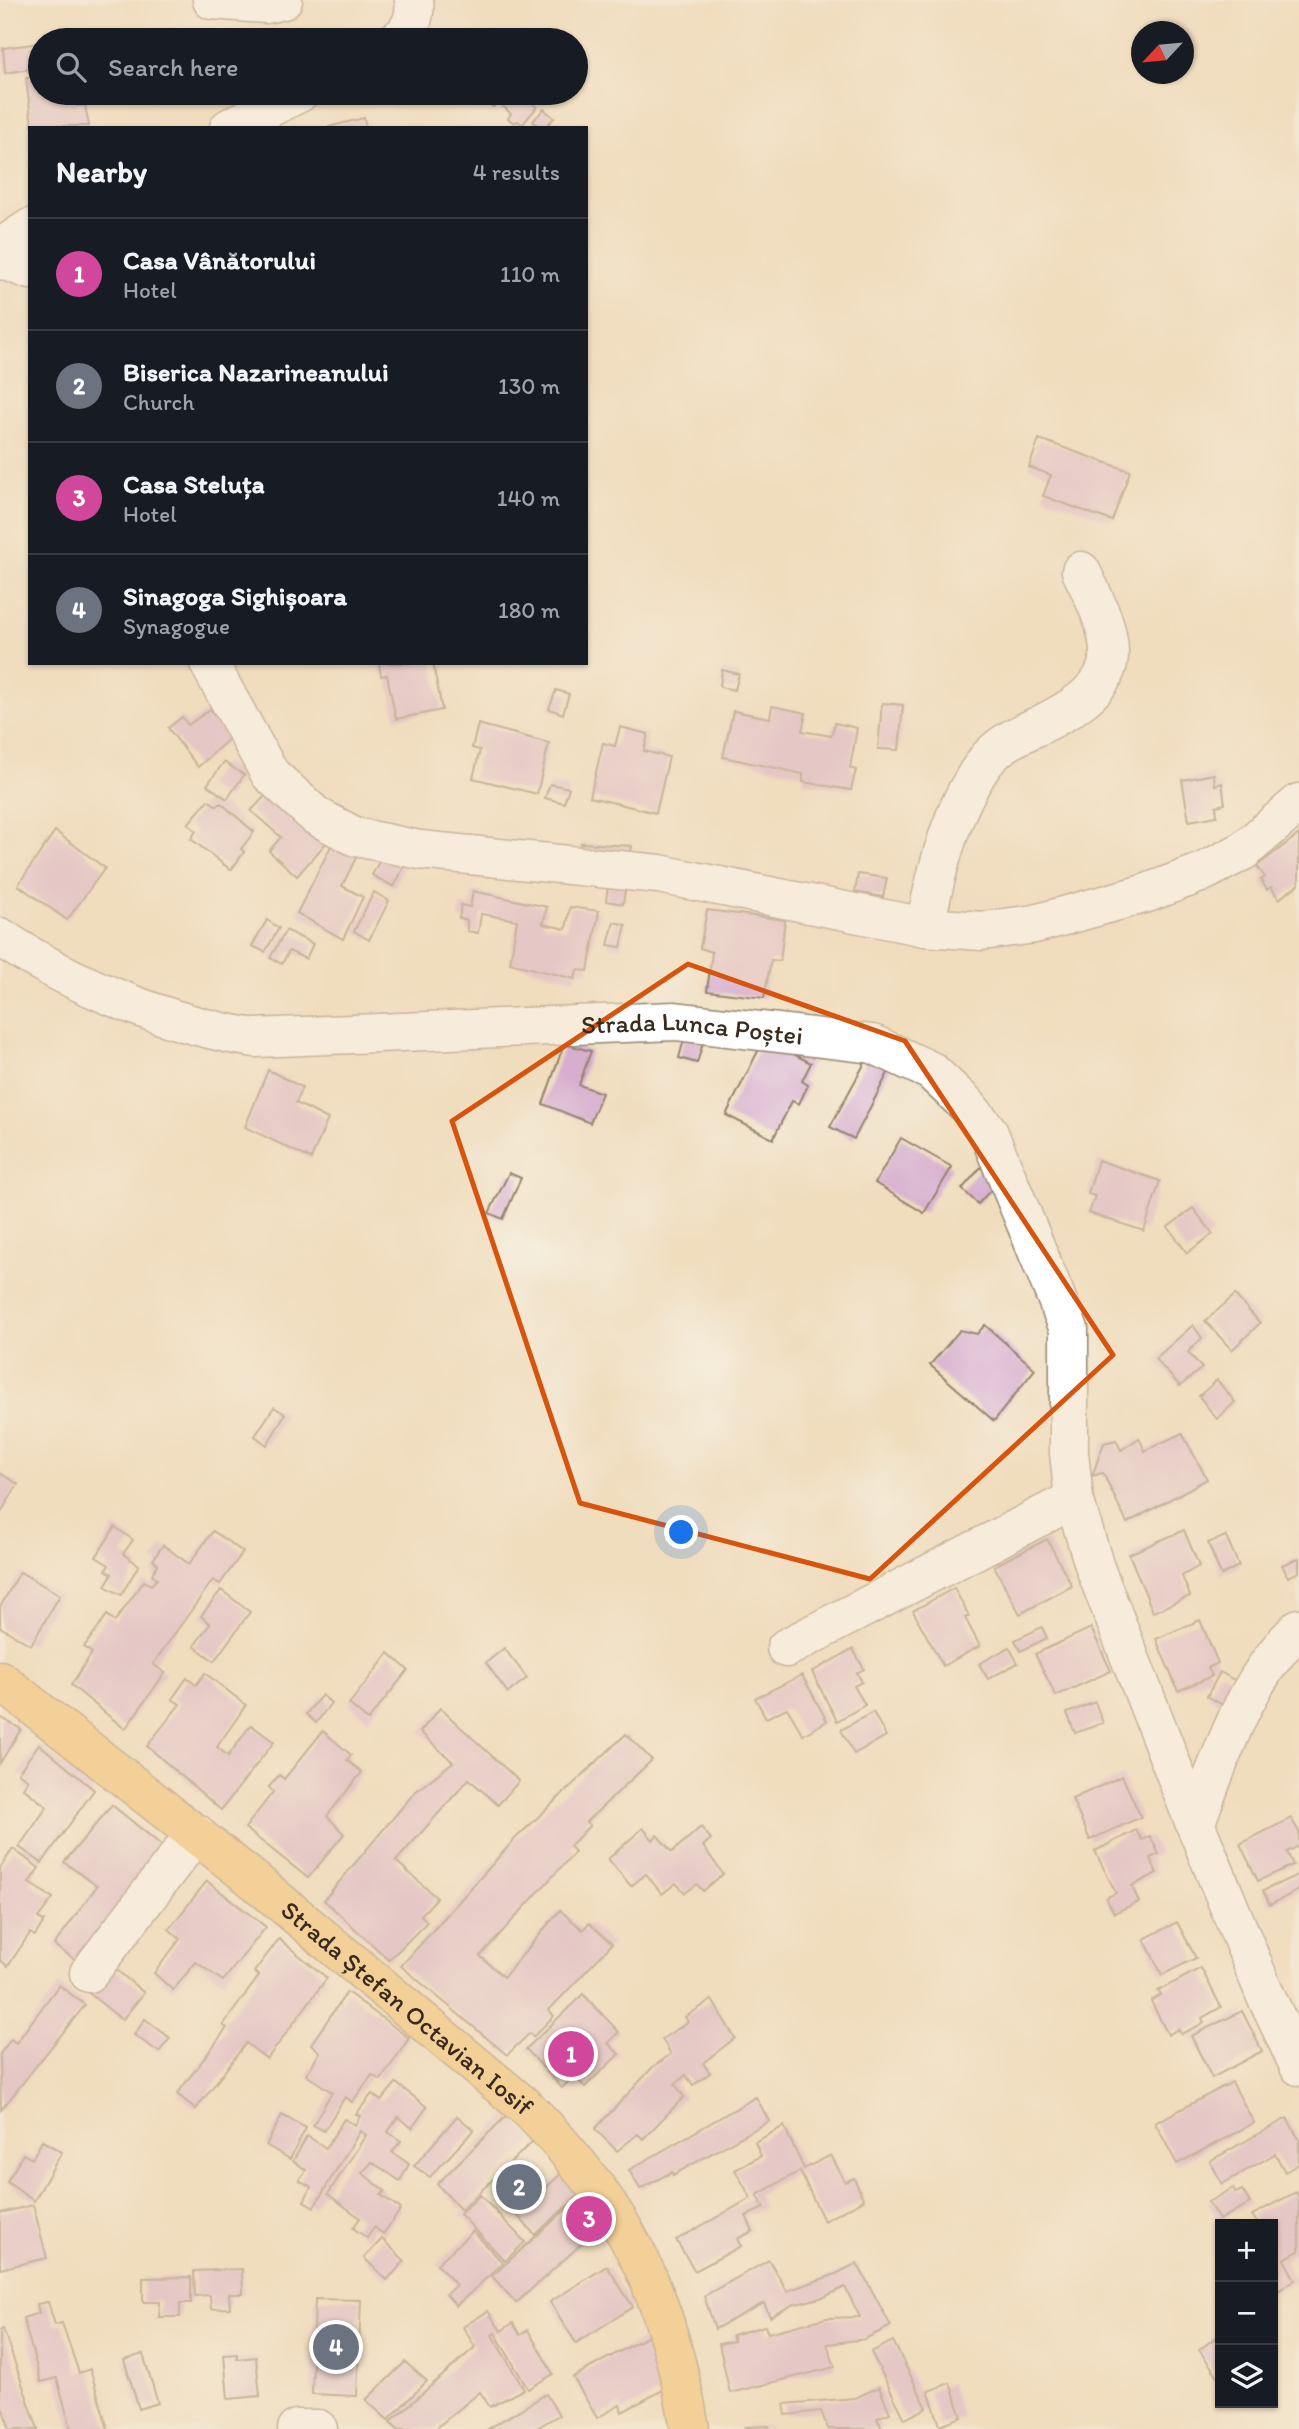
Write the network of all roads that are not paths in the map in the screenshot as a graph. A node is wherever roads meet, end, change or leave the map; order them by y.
1 (212, 0) edge
2 (283, 0) edge
3 (414, 0) edge
4 (408, 28) edge
5 (275, 105) edge
6 (233, 126) edge
7 (28, 229) edge
8 (0, 248) edge
9 (0, 259) edge
10 (28, 269) edge
11 (1081, 571) dead end
12 (210, 665) edge
13 (1299, 803) edge
14 (925, 927) junction
15 (0, 937) edge
16 (1074, 1499) junction
17 (1299, 1628) edge
18 (786, 1648) dead end
19 (0, 1680) edge
20 (1195, 1824) junction
21 (196, 1833) junction
22 (89, 1973) dead end
23 (1299, 2066) edge
24 (297, 2429) edge
25 (318, 2429) edge
26 (690, 2429) edge

1 - 2 street
3 - 4 street
5 - 6 street
7 - 8 street
9 - 10 street
11 - 14 street
12 - 14 street
13 - 14 street
15 - 16 street, Strada Lunca Poștei
16 - 18 street
16 - 20 street, Strada Lunca Poștei
17 - 20 street
19 - 21 main road, Strada Ștefan Octavian Iosif
20 - 23 street, Strada Lunca Poștei
21 - 22 street
21 - 26 main road, Strada Ștefan Octavian Iosif
24 - 25 street

